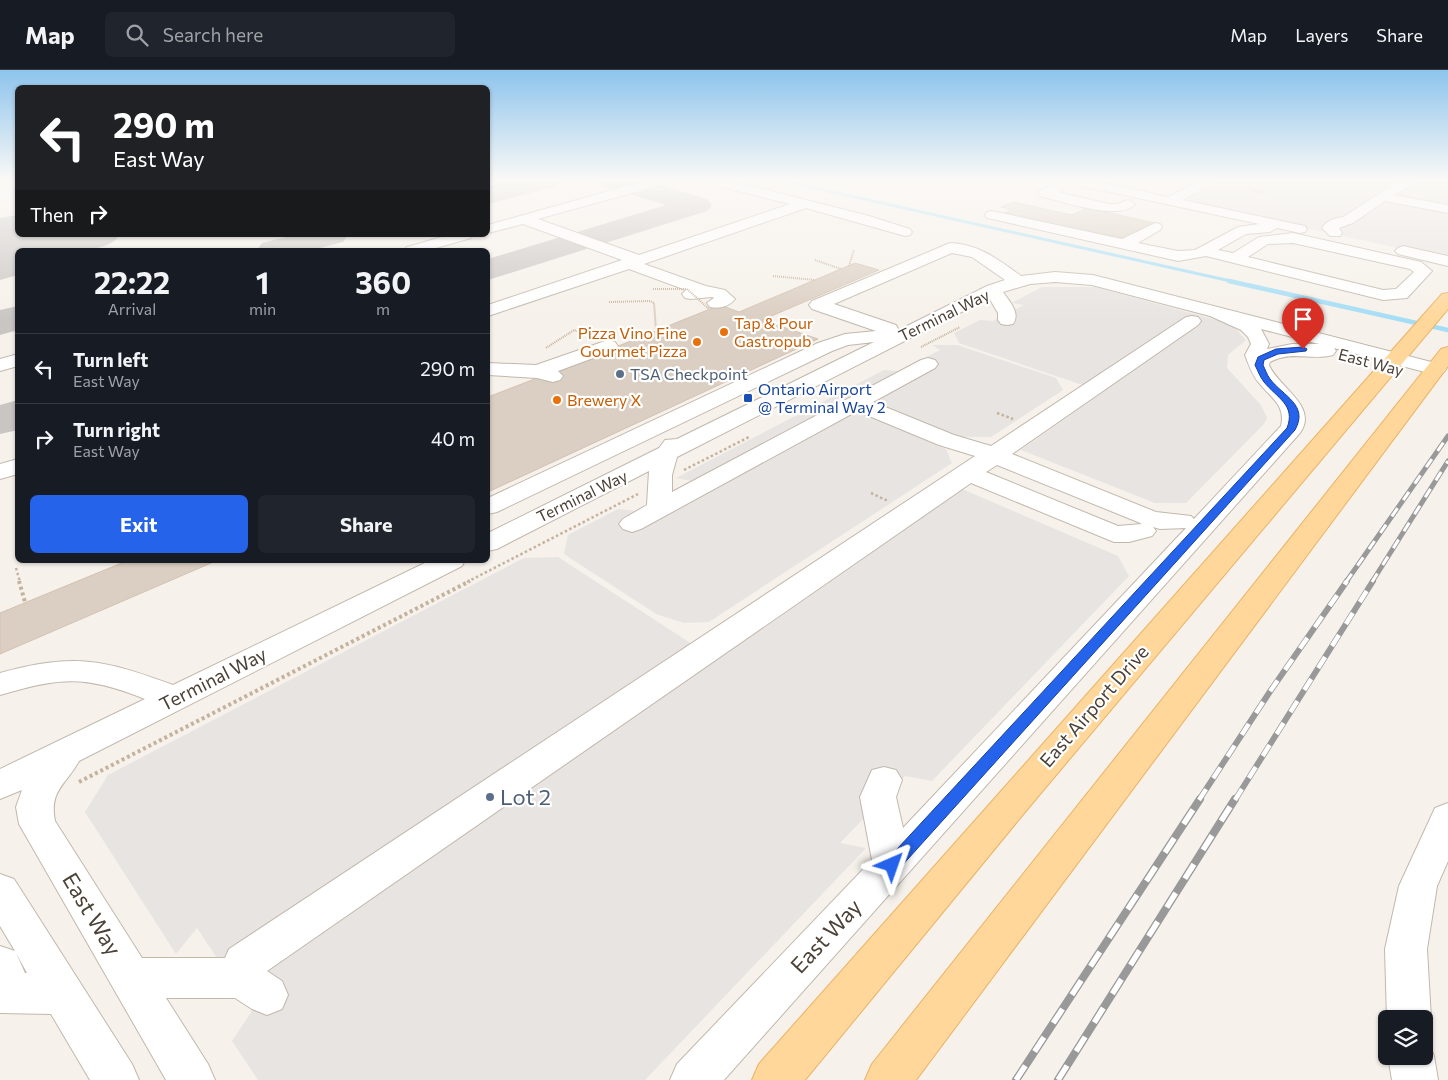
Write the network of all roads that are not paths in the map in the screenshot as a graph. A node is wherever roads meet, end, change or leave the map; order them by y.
1 (545, 227) edge
2 (736, 227) edge
3 (890, 227) edge
4 (1045, 227) edge
5 (1292, 227) edge
6 (1343, 227) edge
7 (1155, 228) dead end
8 (1296, 228) junction
9 (1333, 234) junction
10 (459, 237) edge
11 (1186, 240) dead end
12 (938, 242) junction
13 (1122, 245) junction
14 (419, 248) edge
15 (1204, 251) junction
16 (1162, 254) junction
17 (1235, 259) junction
18 (1448, 261) edge
19 (633, 262) junction
20 (1018, 280) junction
21 (993, 290) junction
22 (1448, 298) edge
23 (713, 306) road end
24 (961, 306) junction
25 (490, 310) edge
26 (1202, 316) junction
27 (1007, 320) dead end
28 (888, 329) junction
29 (861, 338) junction
30 (603, 349) dead end
31 (917, 355) junction
32 (15, 361) edge
33 (1391, 362) junction
34 (0, 365) edge
35 (1259, 365) junction
36 (1437, 366) edge
37 (490, 369) edge
38 (856, 403) junction
39 (688, 413) junction
40 (665, 454) junction
41 (985, 461) junction
42 (15, 467) edge
43 (0, 472) edge
44 (1235, 490) junction
45 (490, 506) edge
46 (660, 509) junction
47 (1175, 523) junction
48 (632, 524) dead end
49 (490, 542) edge
50 (410, 563) edge
51 (446, 563) edge
52 (332, 620) junction
53 (0, 684) edge
54 (174, 698) junction
55 (73, 767) junction
56 (884, 780) dead end
57 (0, 786) edge
58 (1446, 825) edge
59 (892, 865) junction
60 (0, 891) edge
61 (131, 978) junction
62 (4, 984) edge
63 (63, 994) junction
64 (1408, 1010) edge
65 (1413, 1065) edge
66 (116, 1080) edge
67 (192, 1080) edge
68 (693, 1080) edge
69 (775, 1080) edge
70 (888, 1080) edge
71 (1415, 1080) edge

1 - 19 street
2 - 19 street
3 - 12 street
4 - 13 street
5 - 8 street
6 - 9 street
7 - 13 street
8 - 9 street
8 - 15 street
9 - 18 street
10 - 14 street
11 - 16 street
12 - 20 street
12 - 28 street
13 - 16 street
15 - 16 street
15 - 17 street
17 - 17 street
19 - 23 street
19 - 25 street
20 - 21 street, Terminal Way
20 - 26 street, Terminal Way
21 - 24 street, Terminal Way
21 - 27 street
22 - 33 main road, East Airport Drive
24 - 28 street
24 - 31 street, Terminal Way
26 - 33 street, Terminal Way
26 - 35 street
26 - 41 street
28 - 29 street
29 - 31 street
29 - 39 street
30 - 37 street
31 - 38 street
31 - 40 street, Terminal Way
32 - 34 street
33 - 35 street, East Way
33 - 36 street, East Way
33 - 69 main road, East Airport Drive
35 - 44 street, East Way
36 - 70 main road
38 - 41 street
38 - 46 street
39 - 40 street
39 - 45 street
40 - 46 street
40 - 49 street, Terminal Way
41 - 47 street
41 - 47 street
41 - 61 street
42 - 43 street
44 - 47 street
44 - 59 street, East Way
46 - 48 street
50 - 52 street
51 - 52 street, Terminal Way
52 - 54 street, Terminal Way
53 - 54 street
54 - 55 street, Terminal Way
55 - 57 street, Terminal Way
55 - 61 street, East Way
56 - 59 street
58 - 64 street
59 - 68 street, East Way
60 - 63 street
61 - 67 street, East Way
62 - 63 street
63 - 66 street
65 - 71 street

